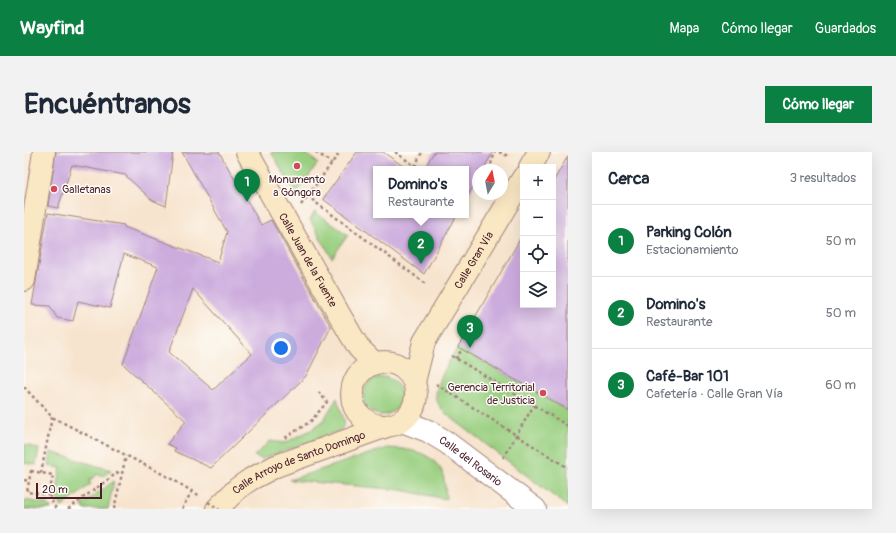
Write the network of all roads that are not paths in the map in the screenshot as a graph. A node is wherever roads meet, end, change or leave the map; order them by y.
1 (44, 152) edge
2 (247, 152) edge
3 (539, 152) edge
4 (532, 164) edge
5 (520, 183) edge
6 (28, 227) edge
7 (24, 280) edge
8 (424, 342) junction
9 (381, 363) junction
10 (414, 382) junction
11 (395, 423) junction
12 (211, 504) edge
13 (535, 509) edge

1 - 6 main road
2 - 9 main road, Calle Juan de la Fuente
3 - 4 main road
5 - 8 main road, Calle Gran Vía
6 - 7 main road
8 - 9 main road
8 - 10 main road, Calle Gran Vía
9 - 10 main road
9 - 11 main road
10 - 11 main road
11 - 12 main road, Calle Arroyo de Santo Domingo
11 - 13 street, Calle del Rosario

